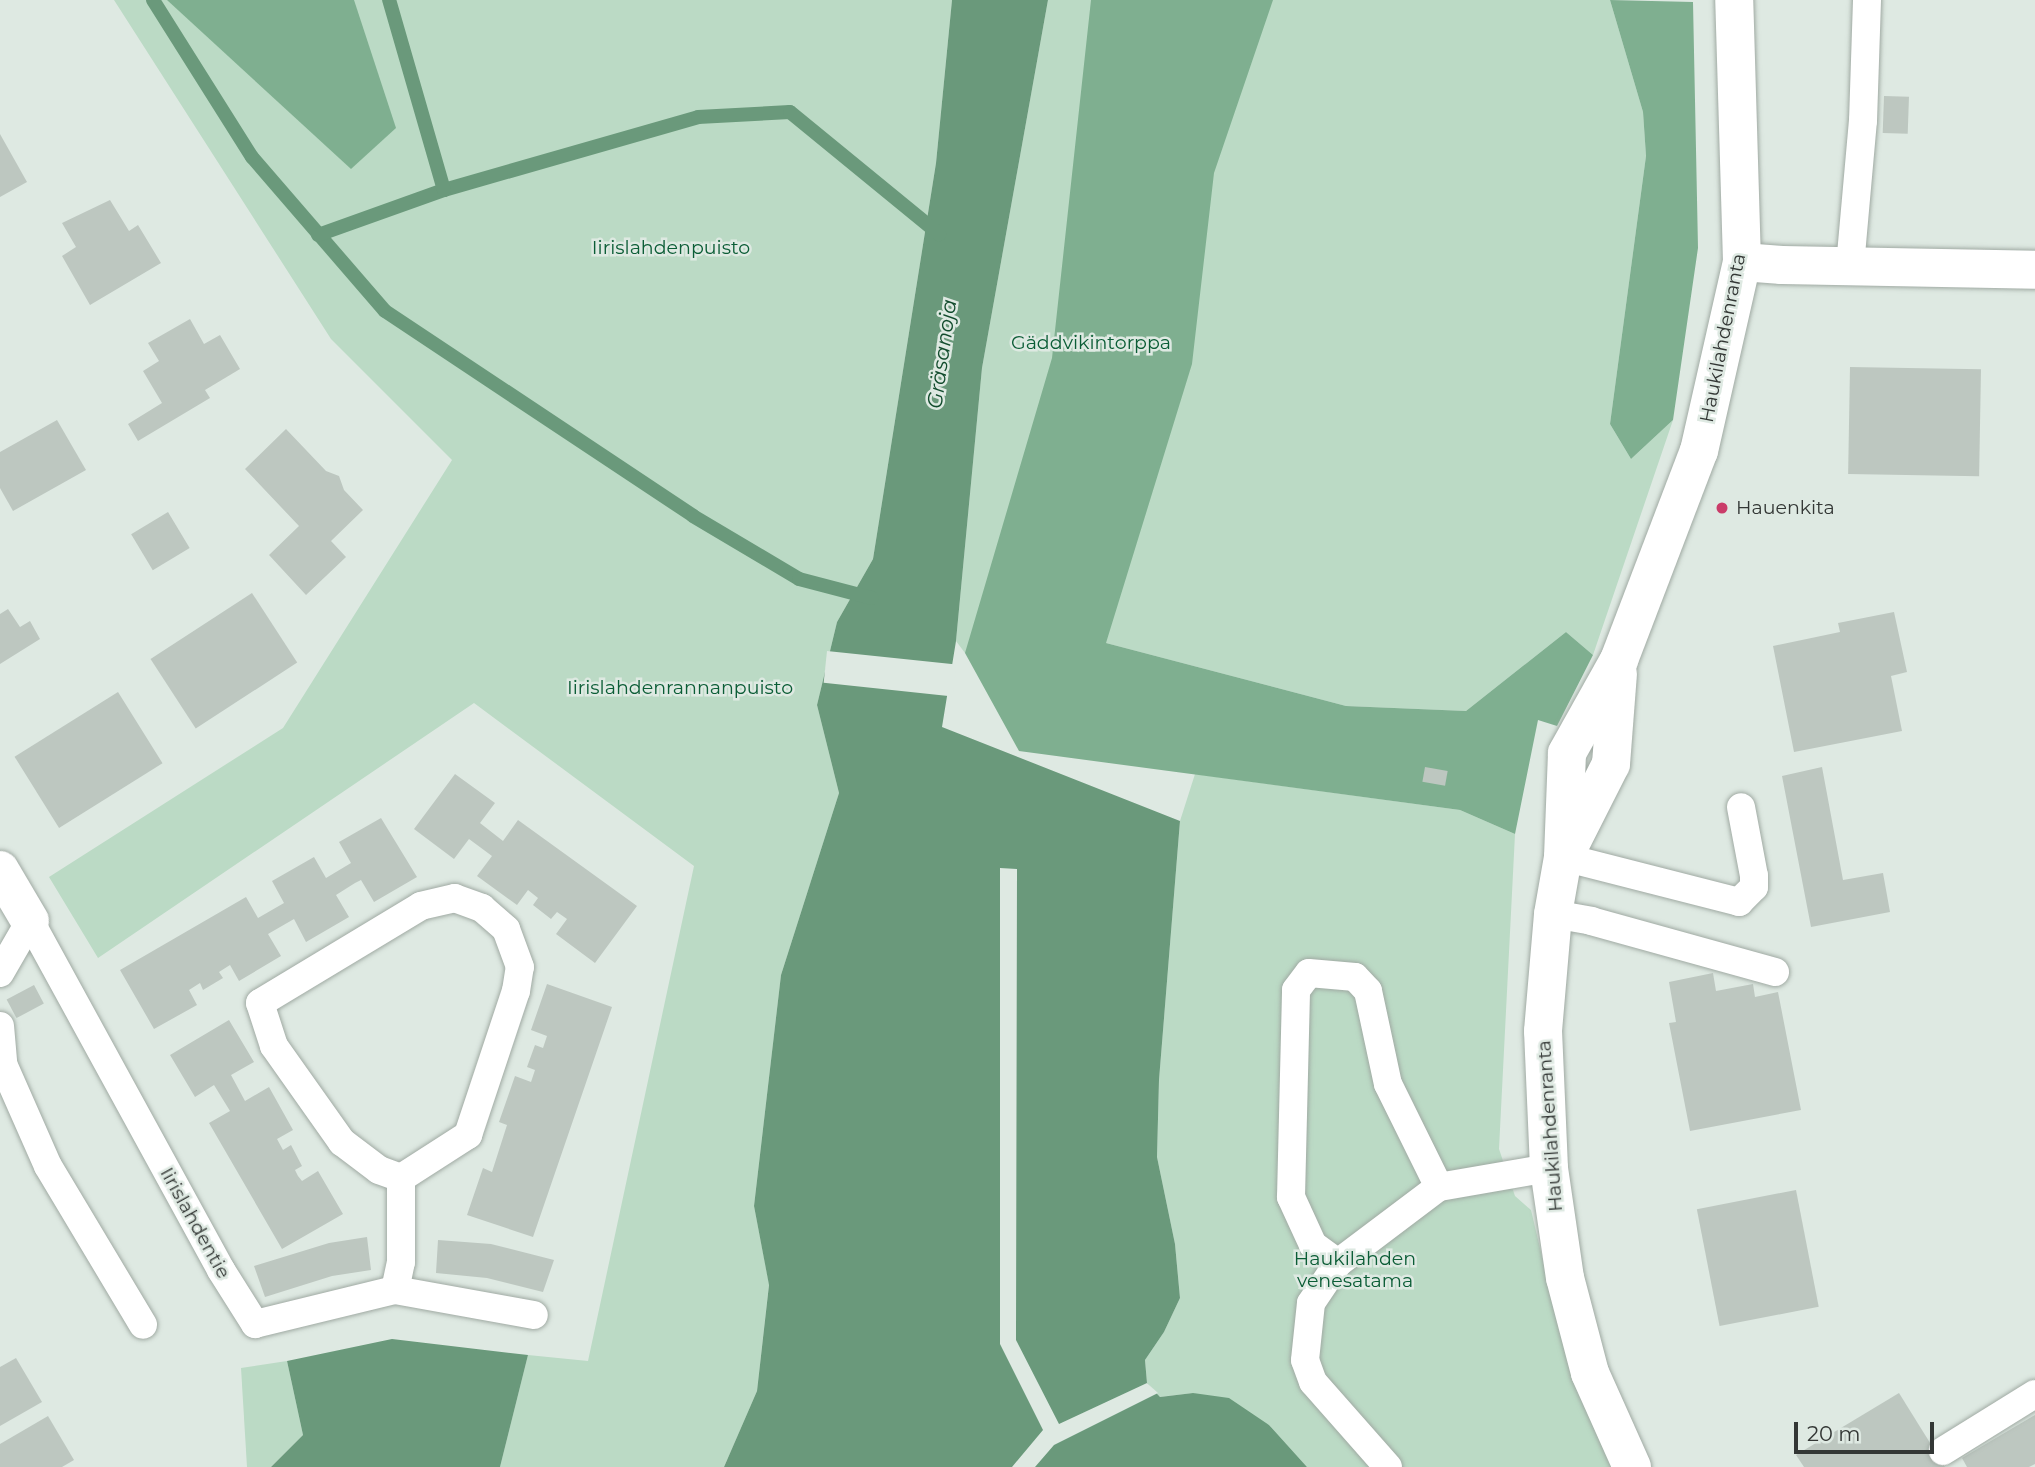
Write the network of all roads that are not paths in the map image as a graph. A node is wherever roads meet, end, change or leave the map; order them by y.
1 (1734, 0) edge
2 (1867, 0) edge
3 (1742, 262) junction
4 (1850, 265) junction
5 (2035, 270) edge
6 (1741, 807) dead end
7 (1563, 858) junction
8 (0, 870) edge
9 (1553, 914) junction
10 (30, 921) junction
11 (1775, 972) dead end
12 (0, 973) edge
13 (0, 1026) edge
14 (1549, 1168) junction
15 (401, 1178) junction
16 (1439, 1187) junction
17 (1338, 1262) junction
18 (395, 1290) junction
19 (534, 1315) dead end
20 (142, 1325) dead end
21 (2035, 1394) edge
22 (1943, 1451) dead end
23 (1388, 1467) edge
24 (1632, 1467) edge

1 - 3 street, Haukilahdenranta
2 - 4 lane
3 - 4 street
3 - 7 street, Haukilahdenranta
4 - 5 street
6 - 7 lane
7 - 9 street, Haukilahdenranta
8 - 10 street, Iirislahdentie
9 - 11 lane
9 - 14 street, Haukilahdenranta
10 - 12 lane
10 - 18 lane, Iirislahdentie
13 - 20 lane
14 - 16 lane
14 - 24 street, Haukilahdenranta
15 - 15 lane
15 - 18 lane
16 - 17 lane
16 - 17 lane
17 - 23 lane
18 - 19 lane, Iirislahdentie
21 - 22 lane

